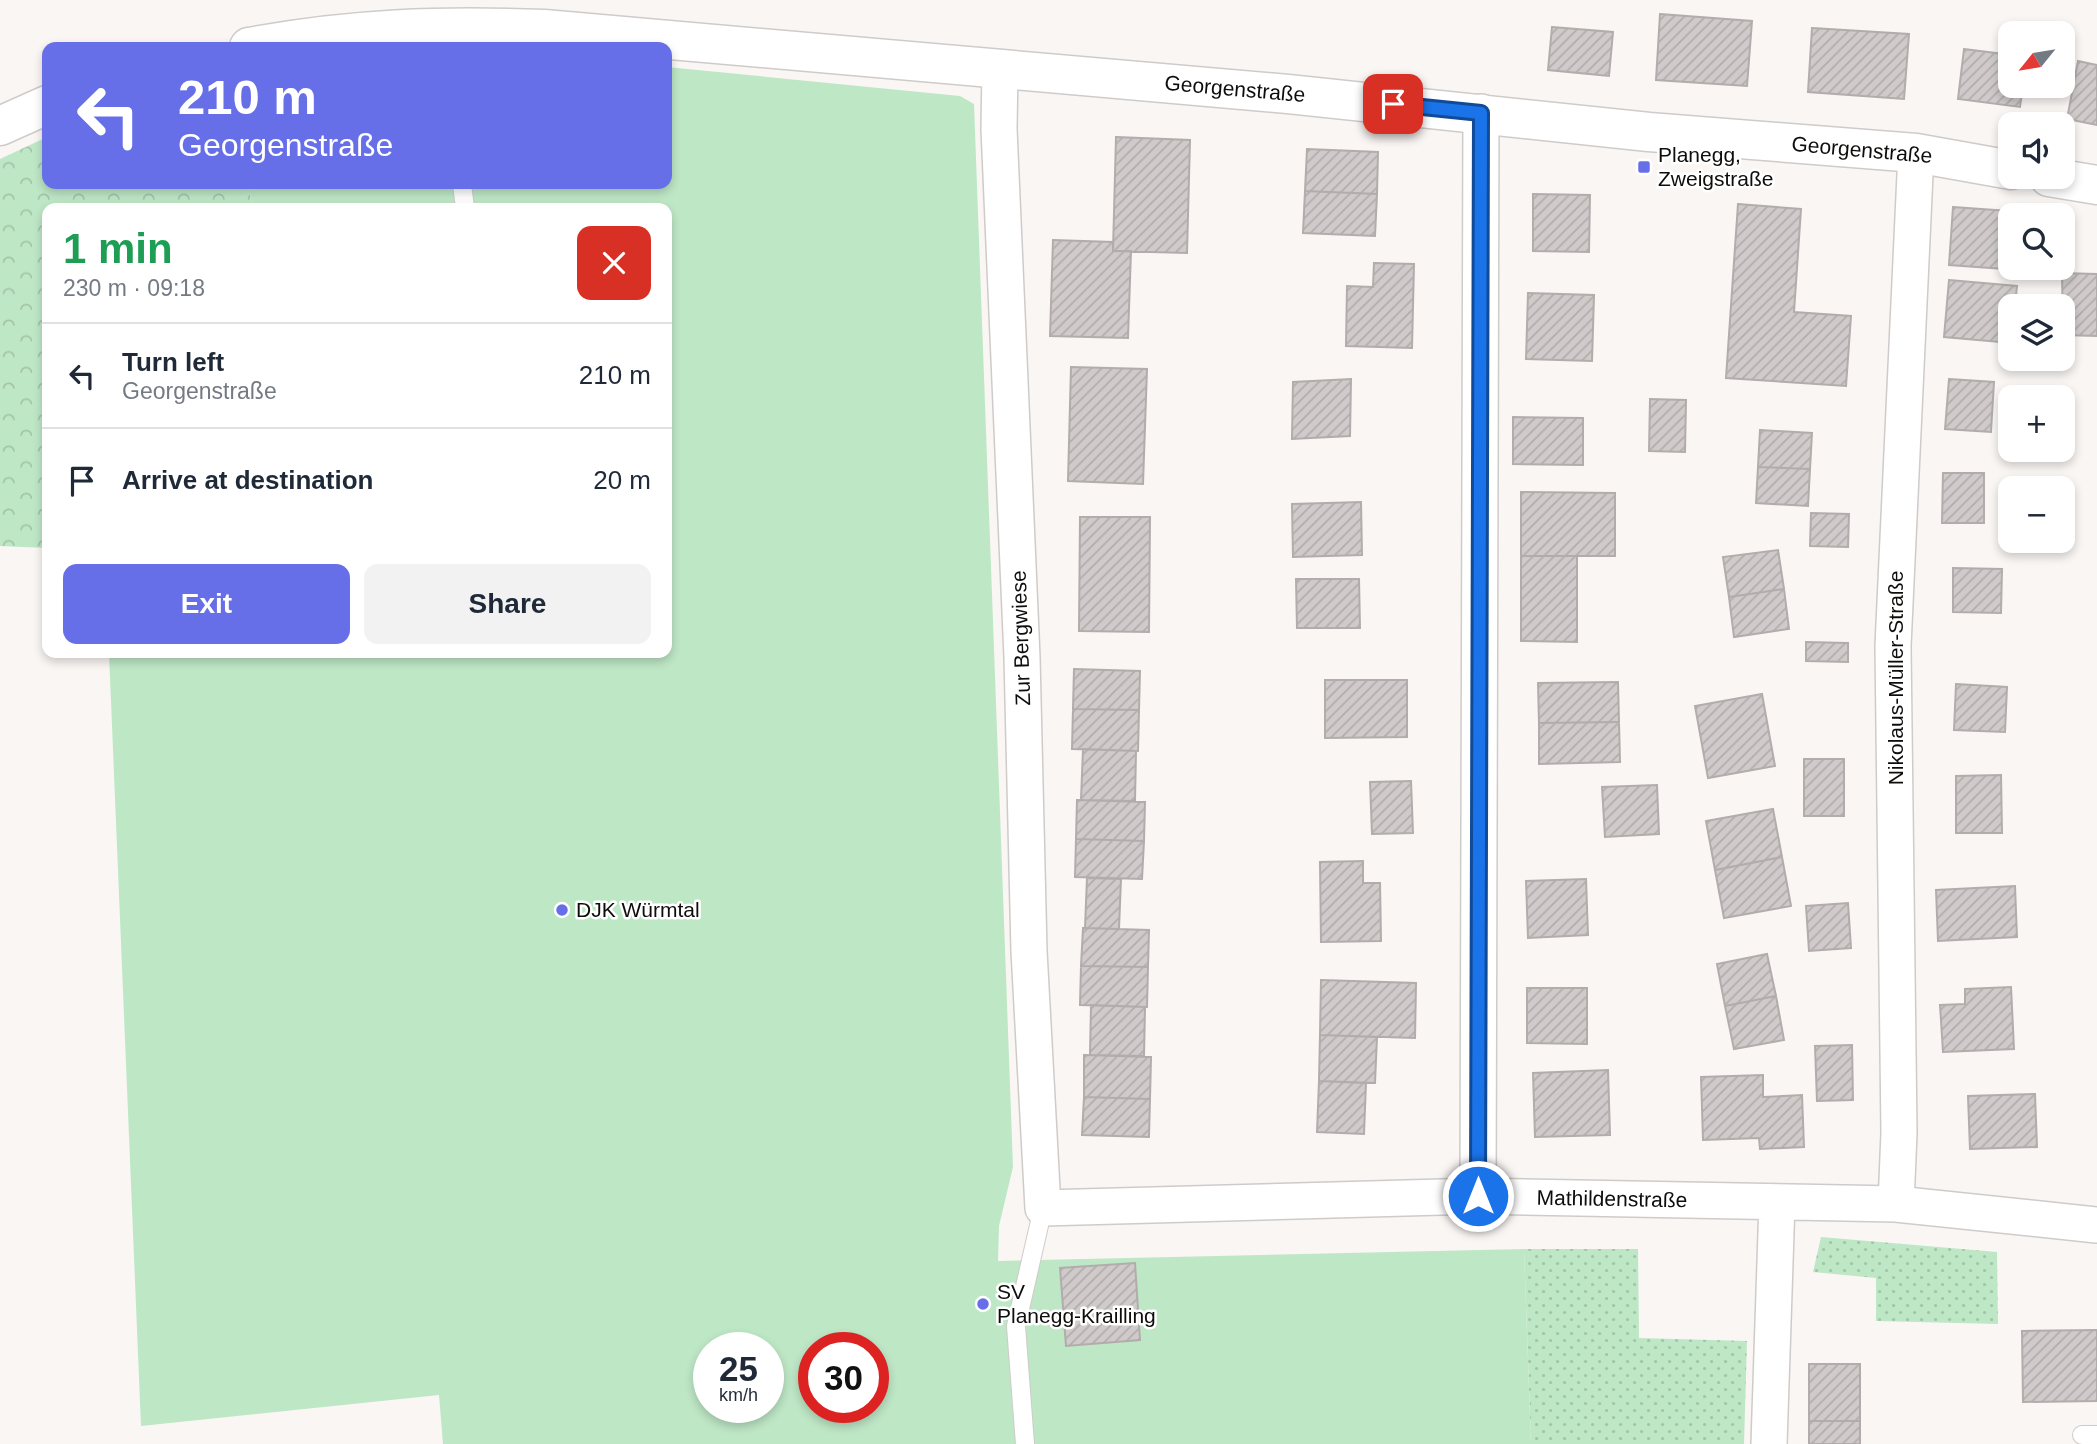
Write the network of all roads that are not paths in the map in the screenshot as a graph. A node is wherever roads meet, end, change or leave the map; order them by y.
1 (443, 33) edge
2 (375, 38) edge
3 (315, 42) edge
4 (1000, 68) junction
5 (42, 107) edge
6 (1481, 113) junction
7 (0, 126) edge
8 (1916, 153) junction
9 (1998, 168) edge
10 (2075, 181) edge
11 (2097, 185) edge
12 (1478, 1196) junction
13 (1777, 1202) junction
14 (1896, 1204) junction
15 (1043, 1208) junction
16 (2097, 1225) edge
17 (1025, 1444) edge
18 (1769, 1444) edge

1 - 2 street, Georgenstraße
1 - 4 street, Georgenstraße
2 - 3 street, Georgenstraße
4 - 6 street, Georgenstraße
4 - 15 street, Zur Bergwiese
5 - 7 street
6 - 8 street, Georgenstraße
6 - 12 street
8 - 9 street, Georgenstraße
8 - 14 street, Nikolaus-Müller-Straße
10 - 11 street
12 - 13 street, Mathildenstraße
12 - 15 street, Mathildenstraße
13 - 14 street, Mathildenstraße
13 - 18 street
14 - 16 street, Mathildenstraße
15 - 17 lane

